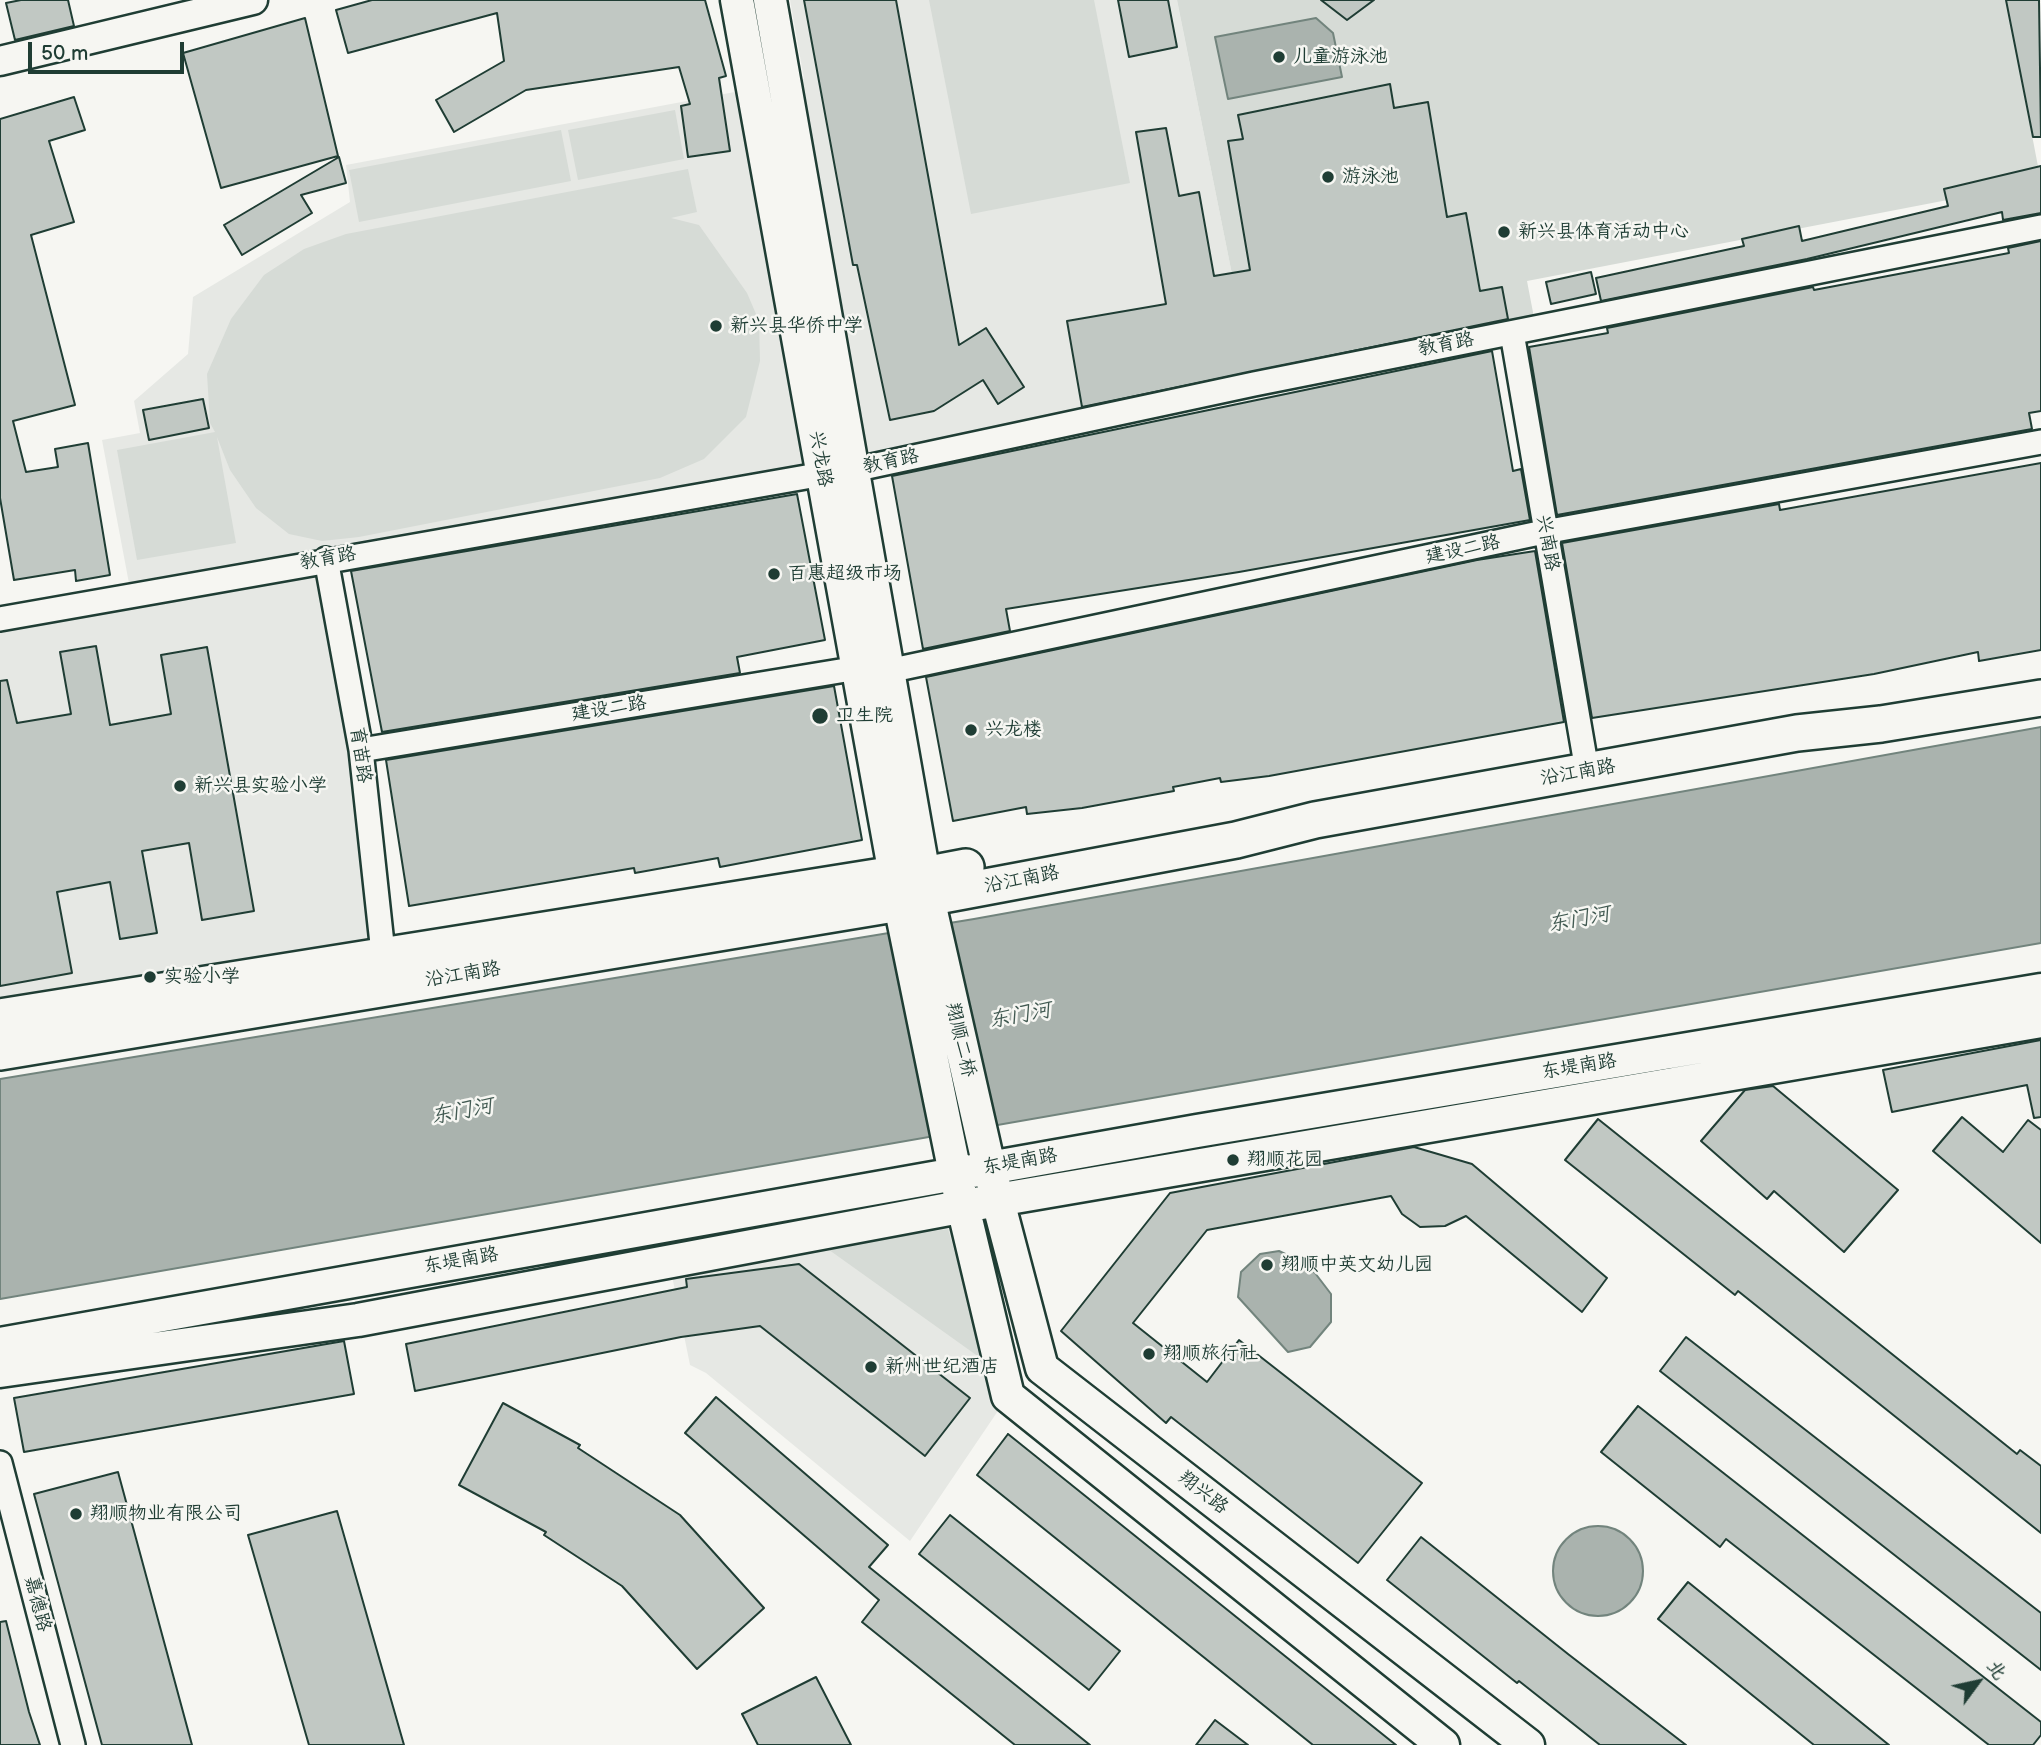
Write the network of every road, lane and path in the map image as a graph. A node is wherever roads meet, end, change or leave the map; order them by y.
1 (253, 0) edge
2 (737, 0) edge
3 (770, 0) edge
4 (218, 4) edge
5 (0, 61) edge
6 (2041, 227) edge
7 (1512, 333) junction
8 (2041, 442) edge
9 (838, 472) junction
10 (1544, 532) junction
11 (326, 559) junction
12 (0, 619) edge
13 (873, 670) junction
14 (2041, 673) edge
15 (2041, 698) edge
16 (360, 750) junction
17 (1584, 753) junction
18 (914, 897) junction
19 (383, 953) junction
20 (2041, 990) edge
21 (0, 1017) edge
22 (2041, 1021) edge
23 (0, 1052) edge
24 (989, 1167) junction
25 (955, 1173) junction
26 (997, 1200) junction
27 (963, 1208) junction
28 (0, 1344) edge
29 (0, 1371) edge
30 (0, 1462) edge
31 (73, 1745) edge
32 (1443, 1745) edge
33 (1528, 1745) edge

1 - 4 street
2 - 9 main road, 兴龙路
3 - 9 main road, 兴龙路
4 - 5 street
6 - 7 street, 教育路
7 - 9 street, 教育路
7 - 10 street, 兴南路
8 - 10 street, 建设二路
9 - 11 street, 教育路
9 - 13 main road, 兴龙路
10 - 13 street, 建设二路
10 - 17 street, 兴南路
11 - 12 street, 教育路
11 - 16 street, 育苗路
13 - 16 street, 建设二路
13 - 18 main road, 兴龙路
14 - 17 main road, 沿江南路
15 - 18 main road, 沿江南路
16 - 19 street, 育苗路
17 - 18 main road, 沿江南路
18 - 19 main road, 沿江南路
18 - 23 main road, 沿江南路
18 - 24 main road, 翔顺二桥
18 - 25 main road, 翔顺二桥
19 - 21 main road, 沿江南路
20 - 24 main road, 东堤南路
22 - 26 main road, 东堤南路
24 - 25 main road, 东堤南路
24 - 26 main road, 翔兴路
25 - 27 main road
25 - 28 main road, 东堤南路
26 - 27 main road, 东堤南路
26 - 33 main road, 翔兴路
27 - 29 main road, 东堤南路
27 - 32 main road
30 - 31 street, 嘉德路

